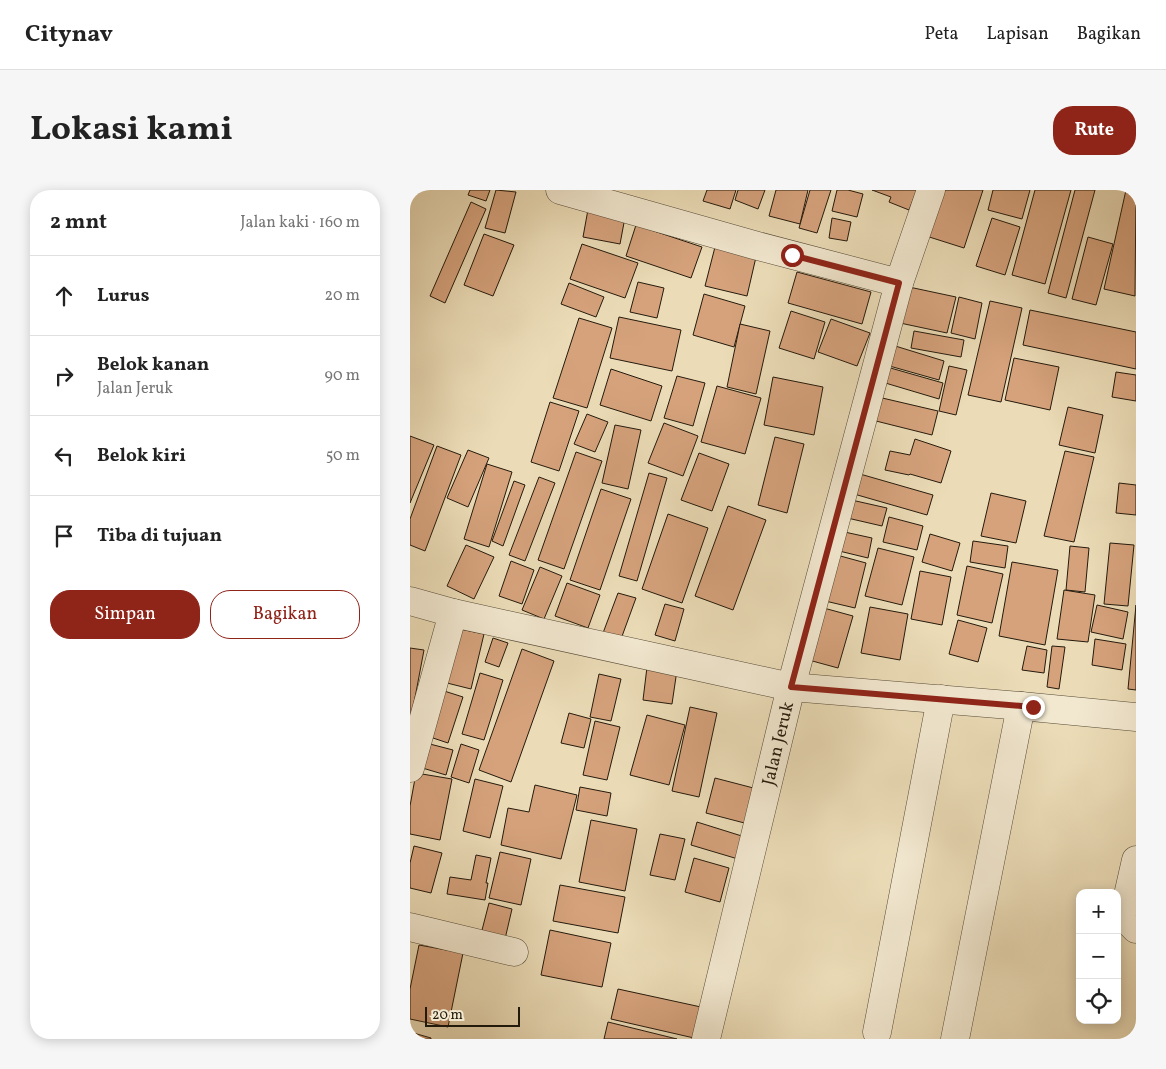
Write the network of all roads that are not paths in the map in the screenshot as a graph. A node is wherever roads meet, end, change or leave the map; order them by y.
1 (560, 190) edge
2 (931, 190) edge
3 (899, 283) junction
4 (410, 601) edge
5 (453, 613) junction
6 (791, 687) junction
7 (941, 699) junction
8 (1021, 706) junction
9 (1136, 717) edge
10 (410, 768) edge
11 (1136, 860) edge
12 (410, 927) edge
13 (1136, 929) edge
14 (514, 952) dead end
15 (877, 1032) dead end
16 (706, 1039) edge
17 (955, 1039) edge

1 - 3 street
2 - 3 street, Jalan Jeruk
3 - 6 street, Jalan Jeruk
4 - 5 street
5 - 6 street
5 - 10 street
6 - 7 street
6 - 16 street, Jalan Jeruk
7 - 8 street
7 - 15 street
8 - 9 street
8 - 17 street
11 - 13 street
12 - 14 street

